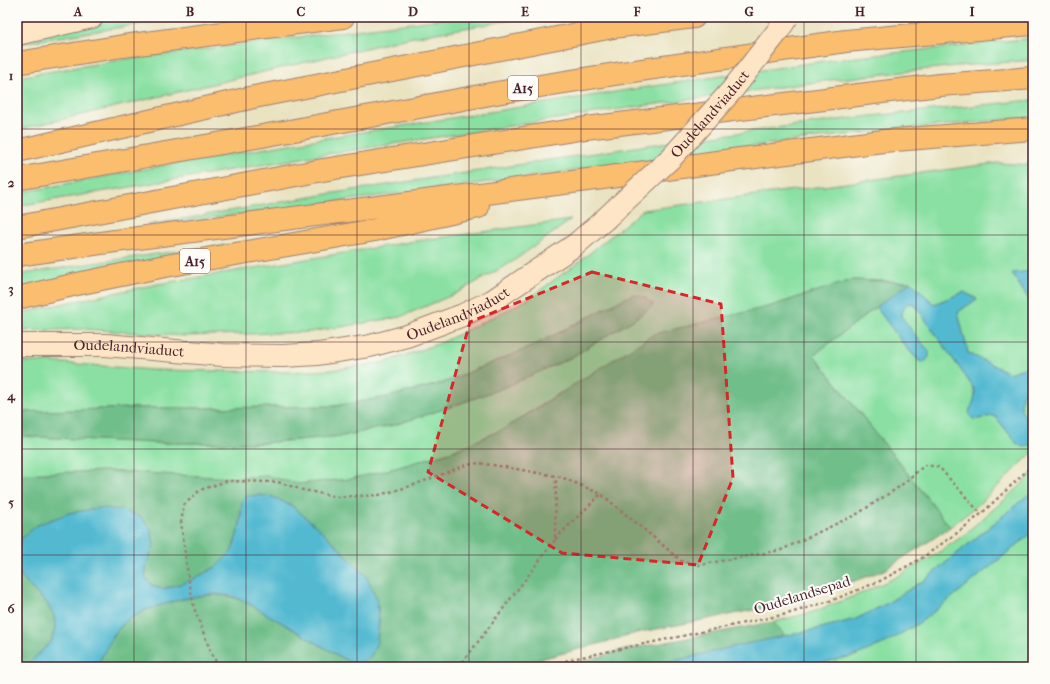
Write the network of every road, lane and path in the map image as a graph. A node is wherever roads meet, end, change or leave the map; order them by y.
1 (92, 17) edge
2 (343, 17) edge
3 (694, 17) edge
4 (787, 17) edge
5 (1033, 24) edge
6 (17, 34) edge
7 (17, 63) edge
8 (1033, 78) edge
9 (1033, 129) edge
10 (17, 151) edge
11 (604, 178) junction
12 (17, 179) edge
13 (17, 227) edge
14 (17, 256) edge
15 (17, 298) edge
16 (17, 345) edge
17 (1033, 465) edge
18 (556, 476) junction
19 (601, 494) junction
20 (981, 514) junction
21 (555, 540) junction
22 (219, 667) edge
23 (459, 667) edge
24 (542, 667) edge

1 - 6 main road
2 - 7 highway
3 - 10 highway
4 - 16 main road, Oudelandviaduct, bridge
5 - 12 highway, A15
8 - 13 highway
9 - 11 highway, A15
11 - 14 highway, A15
11 - 15 highway, A15
17 - 20 path, Oudelandsepad
18 - 19 path
18 - 21 path
18 - 22 path
19 - 20 path
19 - 21 path
20 - 24 path, Oudelandsepad
21 - 23 path

